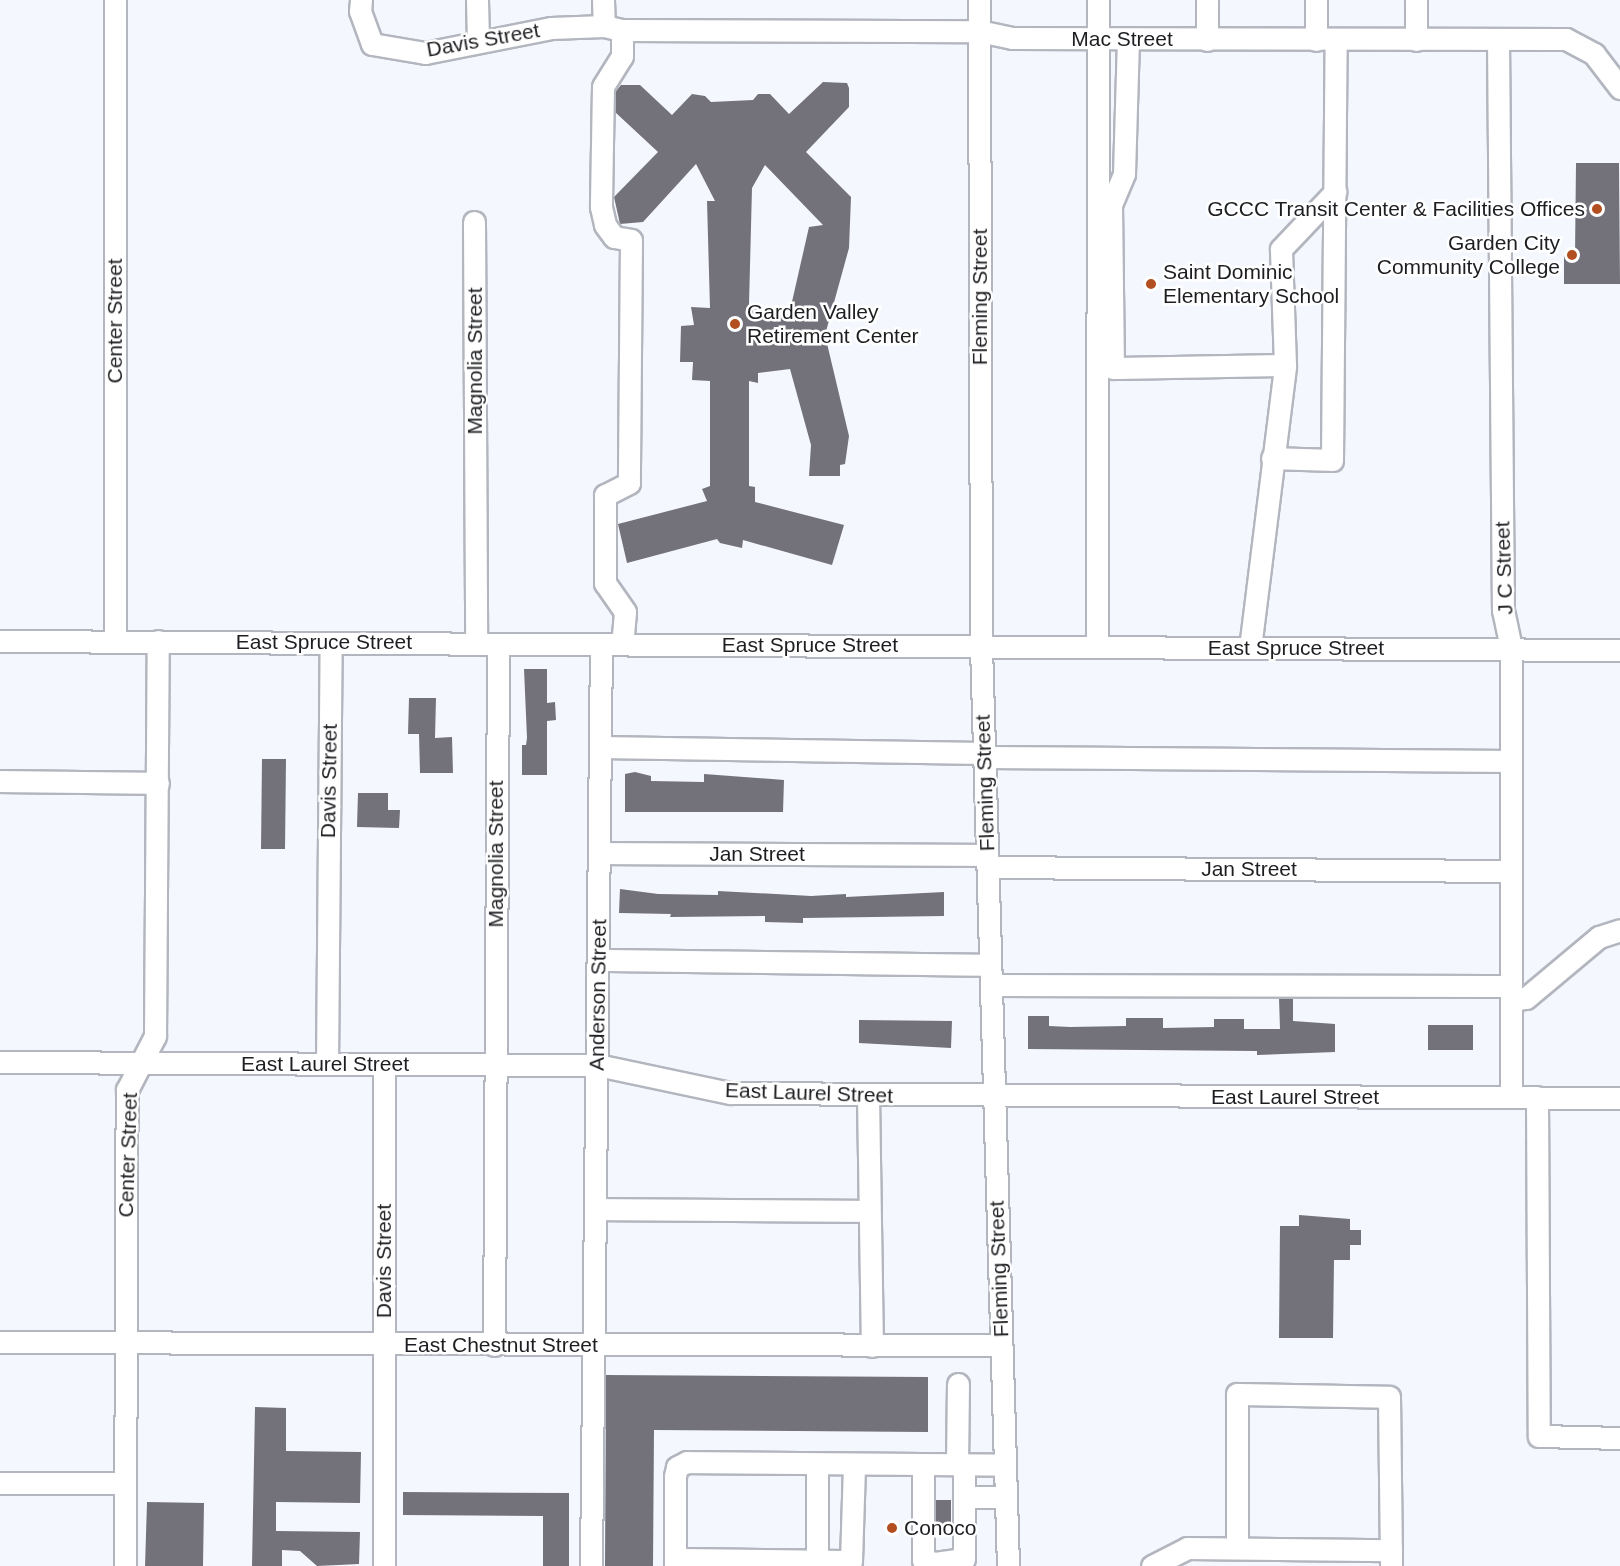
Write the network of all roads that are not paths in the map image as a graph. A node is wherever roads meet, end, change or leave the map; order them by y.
1 (114, 0) edge
2 (361, 0) edge
3 (477, 0) edge
4 (603, 0) edge
5 (979, 0) edge
6 (1098, 0) edge
7 (1207, 0) edge
8 (1316, 0) edge
9 (1416, 0) edge
10 (613, 28) junction
11 (979, 31) junction
12 (1098, 39) junction
13 (1128, 39) junction
14 (1207, 40) junction
15 (1326, 40) junction
16 (1416, 40) junction
17 (1498, 40) junction
18 (478, 42) junction
19 (1620, 88) edge
20 (1335, 192) junction
21 (474, 222) dead end
22 (1285, 365) junction
23 (1272, 458) junction
24 (0, 641) edge
25 (115, 641) junction
26 (158, 641) junction
27 (331, 642) junction
28 (476, 643) junction
29 (498, 644) junction
30 (600, 644) junction
31 (622, 644) junction
32 (981, 646) junction
33 (1097, 646) junction
34 (1250, 648) junction
35 (1511, 649) junction
36 (1620, 650) edge
37 (600, 747) junction
38 (984, 755) junction
39 (1511, 761) junction
40 (0, 781) edge
41 (158, 783) junction
42 (600, 853) junction
43 (987, 861) junction
44 (1511, 871) junction
45 (1620, 930) edge
46 (598, 960) junction
47 (991, 975) junction
48 (1511, 993) junction
49 (0, 1062) edge
50 (141, 1063) junction
51 (327, 1064) junction
52 (384, 1064) junction
53 (495, 1065) junction
54 (597, 1065) junction
55 (868, 1095) junction
56 (994, 1096) junction
57 (1511, 1097) junction
58 (1537, 1097) junction
59 (1620, 1098) edge
60 (595, 1209) junction
61 (869, 1211) junction
62 (0, 1342) edge
63 (125, 1344) junction
64 (384, 1344) junction
65 (494, 1345) junction
66 (1001, 1345) junction
67 (594, 1346) junction
68 (872, 1346) junction
69 (958, 1384) dead end
70 (1620, 1438) edge
71 (817, 1464) junction
72 (854, 1464) junction
73 (923, 1465) junction
74 (961, 1465) junction
75 (1005, 1465) junction
76 (0, 1483) edge
77 (125, 1483) junction
78 (964, 1497) junction
79 (1006, 1497) junction
80 (1237, 1548) junction
81 (1391, 1558) edge
82 (675, 1563) edge
83 (817, 1563) edge
84 (935, 1564) edge
85 (125, 1566) edge
86 (384, 1566) edge
87 (591, 1566) edge
88 (1008, 1566) edge
89 (1152, 1566) edge

1 - 25 street, Center Street
2 - 18 street, Davis Street
3 - 18 street
4 - 10 street
5 - 11 street, Fleming Street
6 - 12 street
7 - 14 street
8 - 15 street
9 - 16 street
10 - 11 street, Mac Street
10 - 18 street, Davis Street
10 - 31 street
11 - 12 street, Mac Street
11 - 32 street, Fleming Street
12 - 13 street, Mac Street
12 - 33 street
13 - 14 street, Mac Street
13 - 22 street
14 - 15 street, Mac Street
15 - 16 street, Mac Street
15 - 20 street
16 - 17 street, Mac Street
17 - 19 street, Mac Street
17 - 35 street, J C Street
20 - 22 street
20 - 23 street
21 - 28 street, Magnolia Street
22 - 23 street
23 - 34 street
24 - 25 street, East Spruce Street
25 - 26 street, East Spruce Street
26 - 27 street, East Spruce Street
26 - 41 street, Center Street
27 - 28 street, East Spruce Street
27 - 51 street, Davis Street
28 - 29 street, East Spruce Street
29 - 30 street, East Spruce Street
29 - 53 street, Magnolia Street
30 - 31 street, East Spruce Street
30 - 37 street, Anderson Street
31 - 32 street, East Spruce Street
32 - 33 street, East Spruce Street
32 - 38 street, Fleming Street
33 - 34 street, East Spruce Street
34 - 35 street, East Spruce Street
35 - 36 street, East Spruce Street
35 - 39 street, J C Street
37 - 38 street
37 - 42 street, Anderson Street
38 - 39 street
38 - 43 street, Fleming Street
39 - 44 street, J C Street
40 - 41 street
41 - 50 street, Center Street
42 - 43 street, Jan Street
42 - 46 street, Anderson Street
43 - 44 street, Jan Street
43 - 47 street, Fleming Street
44 - 48 street, J C Street
45 - 48 street
46 - 47 street
46 - 54 street, Anderson Street
47 - 48 street
47 - 56 street, Fleming Street
48 - 57 street, J C Street
49 - 50 street, East Laurel Street
50 - 51 street, East Laurel Street
50 - 63 street, Center Street
51 - 52 street, East Laurel Street
52 - 53 street, East Laurel Street
52 - 64 street, Davis Street
53 - 54 street, East Laurel Street
53 - 65 street, Magnolia Street
54 - 55 street, East Laurel Street
54 - 60 street, Anderson Street
55 - 56 street, East Laurel Street
55 - 61 street
56 - 57 street, East Laurel Street
56 - 66 street, Fleming Street
57 - 58 street, East Laurel Street
58 - 59 street, East Laurel Street
58 - 70 street
60 - 61 street
60 - 67 street, Anderson Street
61 - 68 street
62 - 63 street, East Chestnut Street
63 - 64 street, East Chestnut Street
63 - 77 street, Center Street
64 - 65 street, East Chestnut Street
64 - 86 street, Davis Street
65 - 67 street, East Chestnut Street
66 - 68 street, East Chestnut Street
66 - 75 street, Fleming Street
67 - 68 street, East Chestnut Street
67 - 87 street, Anderson Street
69 - 74 street
71 - 72 street
71 - 82 street
71 - 83 street
72 - 73 street
72 - 83 street
73 - 74 street
73 - 84 street
74 - 75 street
74 - 78 street
75 - 79 street, Fleming Street
76 - 77 street
77 - 85 street, Center Street
78 - 79 street
78 - 84 street
79 - 88 street, Fleming Street
80 - 81 street
80 - 81 street
80 - 89 street
82 - 83 street

